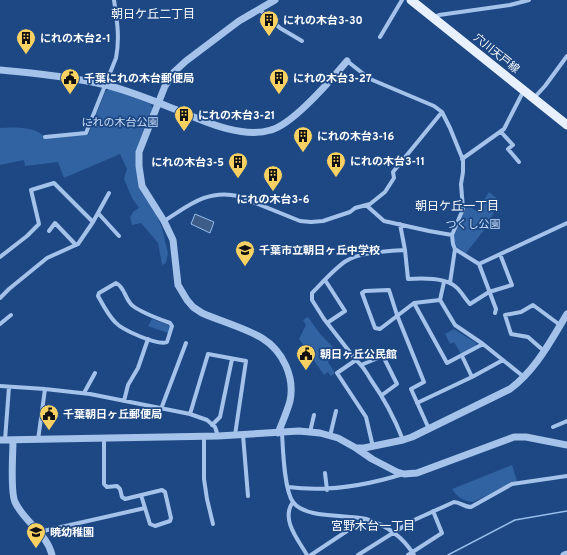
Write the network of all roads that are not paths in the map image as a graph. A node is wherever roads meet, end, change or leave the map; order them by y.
1 (114, 0) edge
2 (275, 0) edge
3 (402, 0) edge
4 (411, 0) edge
5 (529, 0) edge
6 (517, 1) edge
7 (260, 10) junction
8 (433, 18) junction
9 (380, 37) dead end
10 (302, 41) dead end
11 (567, 56) edge
12 (347, 61) joint
13 (0, 70) edge
14 (106, 85) junction
15 (524, 90) junction
16 (534, 98) junction
17 (158, 103) junction
18 (442, 112) junction
19 (567, 124) edge
20 (501, 132) junction
21 (44, 137) dead end
22 (462, 159) junction
23 (519, 162) dead end
24 (109, 193) dead end
25 (366, 205) junction
26 (98, 213) junction
27 (164, 221) junction
28 (93, 222) junction
29 (567, 223) edge
30 (400, 224) junction
31 (49, 231) dead end
32 (452, 235) junction
33 (119, 236) dead end
34 (76, 244) junction
35 (455, 249) junction
36 (405, 250) junction
37 (500, 254) junction
38 (0, 257) edge
39 (479, 264) junction
40 (325, 280) junction
41 (444, 282) junction
42 (450, 283) junction
43 (489, 292) junction
44 (0, 298) edge
45 (440, 300) junction
46 (414, 303) junction
47 (495, 313) dead end
48 (567, 314) edge
49 (11, 315) dead end
50 (397, 315) junction
51 (327, 323) junction
52 (0, 324) edge
53 (560, 325) junction
54 (148, 339) junction
55 (186, 343) dead end
56 (483, 344) junction
57 (544, 351) junction
58 (462, 356) junction
59 (232, 359) junction
60 (356, 360) junction
61 (503, 360) junction
62 (361, 364) junction
63 (95, 373) dead end
64 (472, 377) junction
65 (524, 378) junction
66 (0, 386) edge
67 (9, 387) junction
68 (45, 389) junction
69 (84, 394) junction
70 (382, 395) junction
71 (124, 401) junction
72 (417, 403) junction
73 (161, 409) junction
74 (336, 410) dead end
75 (190, 414) junction
76 (314, 415) dead end
77 (567, 421) edge
78 (212, 425) junction
79 (553, 427) dead end
80 (429, 429) junction
81 (310, 432) junction
82 (280, 433) junction
83 (235, 435) junction
84 (242, 435) junction
85 (204, 436) junction
86 (218, 436) junction
87 (330, 436) junction
88 (104, 438) junction
89 (6, 440) edge
90 (38, 440) junction
91 (403, 440) junction
92 (567, 445) edge
93 (373, 447) junction
94 (356, 448) junction
95 (324, 473) dead end
96 (404, 474) junction
97 (567, 476) edge
98 (288, 487) junction
99 (327, 490) junction
100 (141, 495) junction
101 (248, 496) dead end
102 (293, 502) junction
103 (145, 508) junction
104 (433, 511) junction
105 (365, 519) junction
106 (213, 524) dead end
107 (38, 532) junction
108 (394, 532) junction
109 (411, 554) edge
110 (567, 554) edge
111 (52, 555) edge
112 (308, 555) edge
113 (311, 555) edge
114 (358, 555) edge
115 (564, 555) edge

1 - 14 street
2 - 7 street
3 - 9 street
4 - 8 main road, 穴川天戸線
5 - 6 street
6 - 8 street
7 - 10 street
7 - 17 street
8 - 15 main road, 穴川天戸線
11 - 16 street
12 - 17 street
12 - 18 street
13 - 14 street
14 - 17 street
14 - 21 street
15 - 16 main road, 穴川天戸線
15 - 20 street
16 - 19 main road, 穴川天戸線
17 - 27 street
18 - 22 street
18 - 25 street
20 - 22 street
20 - 23 street
22 - 32 street
24 - 26 street
25 - 27 street
25 - 30 street
26 - 28 street
26 - 33 street
27 - 82 street
28 - 34 street
28 - 38 street
29 - 37 street
30 - 32 street
30 - 36 street
31 - 34 street
32 - 35 street
34 - 44 street
35 - 39 street
35 - 42 street
36 - 40 street
36 - 41 street
37 - 39 street
37 - 43 street
39 - 43 street
40 - 51 street
40 - 51 street
41 - 42 street
41 - 45 street
42 - 43 street
43 - 47 street
45 - 46 street
45 - 56 street
46 - 50 street
46 - 58 street
48 - 53 street
49 - 52 street
50 - 50 street
50 - 72 street
51 - 60 street
53 - 57 street
53 - 57 street
54 - 54 street
54 - 71 street
55 - 73 street
56 - 58 street
56 - 61 street
57 - 65 street
58 - 64 street
59 - 75 street
59 - 78 street
59 - 83 street
60 - 62 street
60 - 93 street
61 - 64 street
61 - 65 street
62 - 70 street
62 - 70 street
63 - 69 street
64 - 72 street
65 - 80 street
66 - 67 street
67 - 68 street
67 - 89 street
68 - 69 street
68 - 90 street
69 - 71 street
70 - 91 street
71 - 73 street
72 - 80 street
73 - 75 street
74 - 87 street
75 - 78 street
76 - 81 street
77 - 79 street
78 - 86 street
80 - 91 street
81 - 82 street
81 - 87 street
82 - 84 street
82 - 98 street
83 - 84 street
83 - 86 street
84 - 101 street
85 - 86 street
85 - 88 street
85 - 106 street
87 - 94 street
88 - 90 street
88 - 100 street
89 - 90 street
89 - 107 street
91 - 93 street
92 - 96 street
93 - 94 street
94 - 96 street
95 - 99 street
96 - 99 street
97 - 104 street
98 - 99 street
98 - 102 street
100 - 103 street
100 - 103 street
102 - 105 street
102 - 112 street
103 - 107 street
104 - 108 street
104 - 109 street
105 - 108 street
105 - 113 street
107 - 111 street
108 - 109 street
108 - 114 street
110 - 115 street

